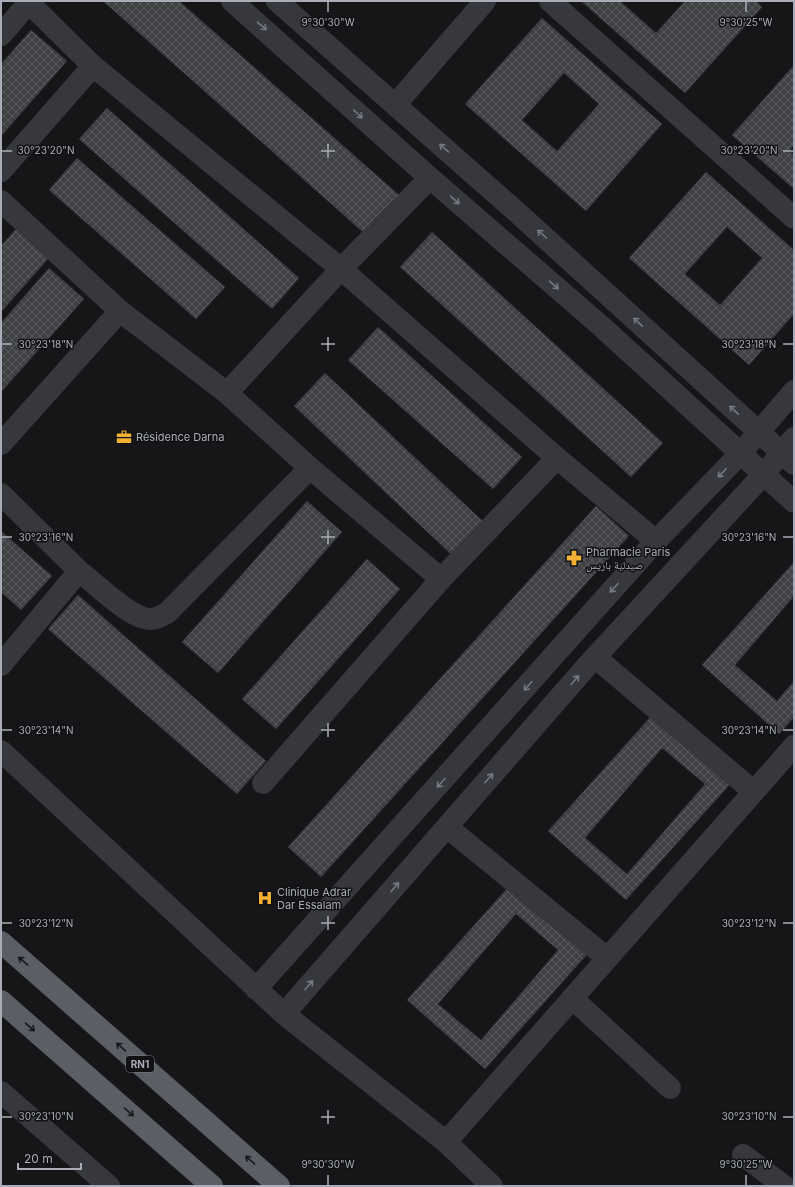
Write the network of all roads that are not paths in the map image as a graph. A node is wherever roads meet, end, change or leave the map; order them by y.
1 (232, 1) edge
2 (277, 1) edge
3 (485, 1) edge
4 (550, 1) edge
5 (30, 2) edge
6 (1, 35) edge
7 (93, 66) junction
8 (395, 105) junction
9 (1, 171) edge
10 (430, 178) junction
11 (1, 201) edge
12 (794, 218) edge
13 (341, 269) junction
14 (120, 311) junction
15 (794, 391) edge
16 (227, 393) junction
17 (759, 432) junction
18 (1, 444) edge
19 (790, 451) edge
20 (740, 454) junction
21 (557, 458) junction
22 (310, 468) junction
23 (763, 474) junction
24 (1, 494) edge
25 (794, 502) edge
26 (656, 541) junction
27 (79, 571) junction
28 (441, 579) junction
29 (595, 657) junction
30 (1, 665) edge
31 (1, 751) edge
32 (792, 751) edge
33 (263, 783) dead end
34 (753, 791) junction
35 (447, 827) junction
36 (1, 942) edge
37 (607, 958) junction
38 (256, 989) junction
39 (572, 998) junction
40 (1, 1001) edge
41 (284, 1014) junction
42 (670, 1088) dead end
43 (1, 1092) edge
44 (446, 1142) junction
45 (744, 1155) dead end
46 (109, 1186) edge
47 (212, 1186) edge
48 (279, 1186) edge
49 (492, 1186) edge
50 (784, 1186) edge

1 -> 10 street
2 - 8 street
3 - 8 street
4 - 12 street
5 - 6 street
5 - 7 street
7 - 9 street
7 - 13 street
17 -> 8 street
10 - 13 street
10 -> 20 street
11 - 14 street
13 - 16 street
13 - 21 street
14 - 16 street
14 - 18 street
15 - 17 street
16 - 22 street
17 - 19 street
17 - 20 street
19 - 23 street
20 - 23 street
20 -> 26 street
21 - 26 street
21 - 28 street
22 - 27 street
22 - 28 street
23 - 25 street
23 - 29 street
24 - 27 street
26 -> 38 street
27 - 30 street
28 - 33 street
29 - 34 street
35 -> 29 street
31 - 38 street
32 - 34 street
34 - 37 street
35 - 37 street
41 -> 35 street
48 -> 36 highway, RN1
37 - 39 street
38 - 41 street
39 - 42 street
39 - 44 street
40 -> 47 highway
41 - 44 street
43 - 46 street
44 - 49 street
45 - 50 street

